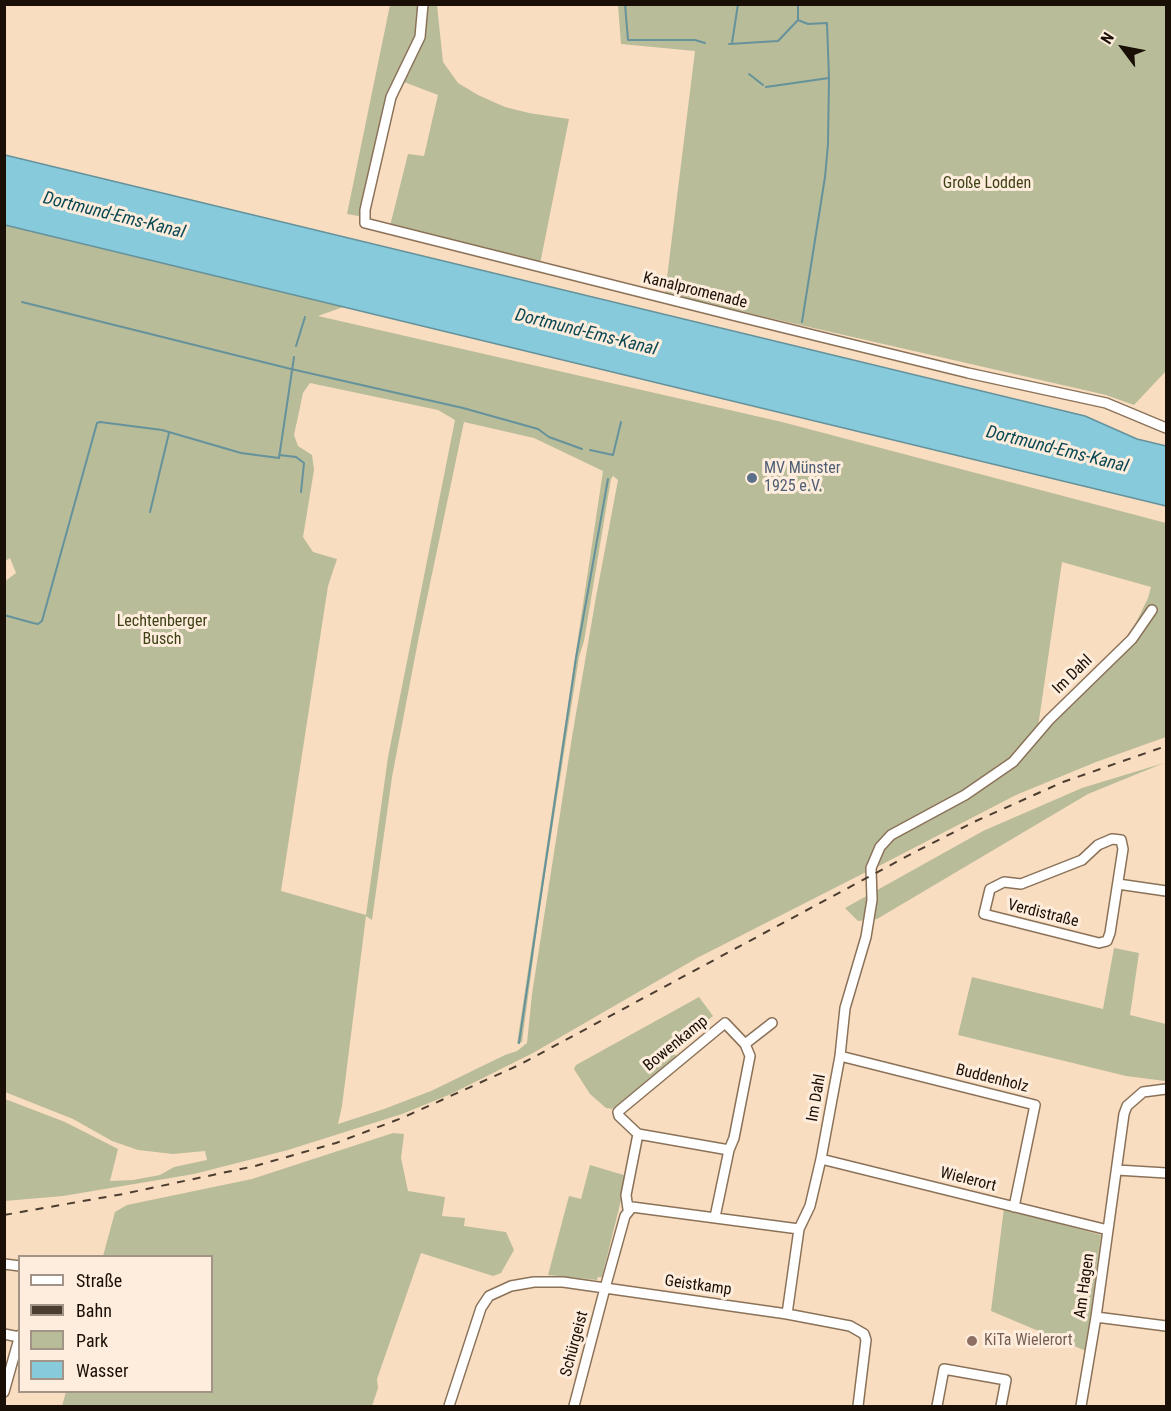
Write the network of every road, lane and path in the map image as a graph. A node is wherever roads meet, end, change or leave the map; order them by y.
1 (423, 4) edge
2 (1167, 428) edge
3 (1152, 610) dead end
4 (1118, 884) junction
5 (1167, 891) edge
6 (772, 1023) dead end
7 (745, 1044) junction
8 (840, 1056) junction
9 (1167, 1089) edge
10 (638, 1134) junction
11 (729, 1150) junction
12 (821, 1159) junction
13 (1117, 1170) junction
14 (1167, 1173) edge
15 (1014, 1207) junction
16 (628, 1209) junction
17 (715, 1217) junction
18 (799, 1229) junction
19 (1108, 1230) junction
20 (605, 1288) junction
21 (787, 1314) junction
22 (1096, 1317) junction
23 (1167, 1326) edge
24 (18, 1340) edge
25 (4, 1392) edge
26 (449, 1407) edge
27 (574, 1407) edge
28 (858, 1407) edge
29 (937, 1407) edge
30 (1001, 1407) edge
31 (1080, 1407) edge

1 - 2 street, Kanalpromenade
3 - 8 street, Im Dahl
4 - 4 street, Verdistraße
4 - 5 street
6 - 7 street
7 - 10 street, Bowenkamp
7 - 11 street
8 - 12 street, Im Dahl
8 - 15 street, Buddenholz
9 - 13 street, Am Hagen
10 - 11 street
10 - 16 street
11 - 17 street
12 - 15 street, Wielerort
12 - 18 street, Im Dahl
13 - 14 street
13 - 19 street, Am Hagen
15 - 19 street, Wielerort
16 - 17 street
16 - 20 street
17 - 18 street
18 - 21 street
19 - 22 street, Am Hagen
20 - 21 street, Geistkamp
20 - 26 street
20 - 27 street, Schürgeist
21 - 28 street, Geistkamp
22 - 23 street
22 - 31 street, Am Hagen
24 - 25 street
29 - 30 street

